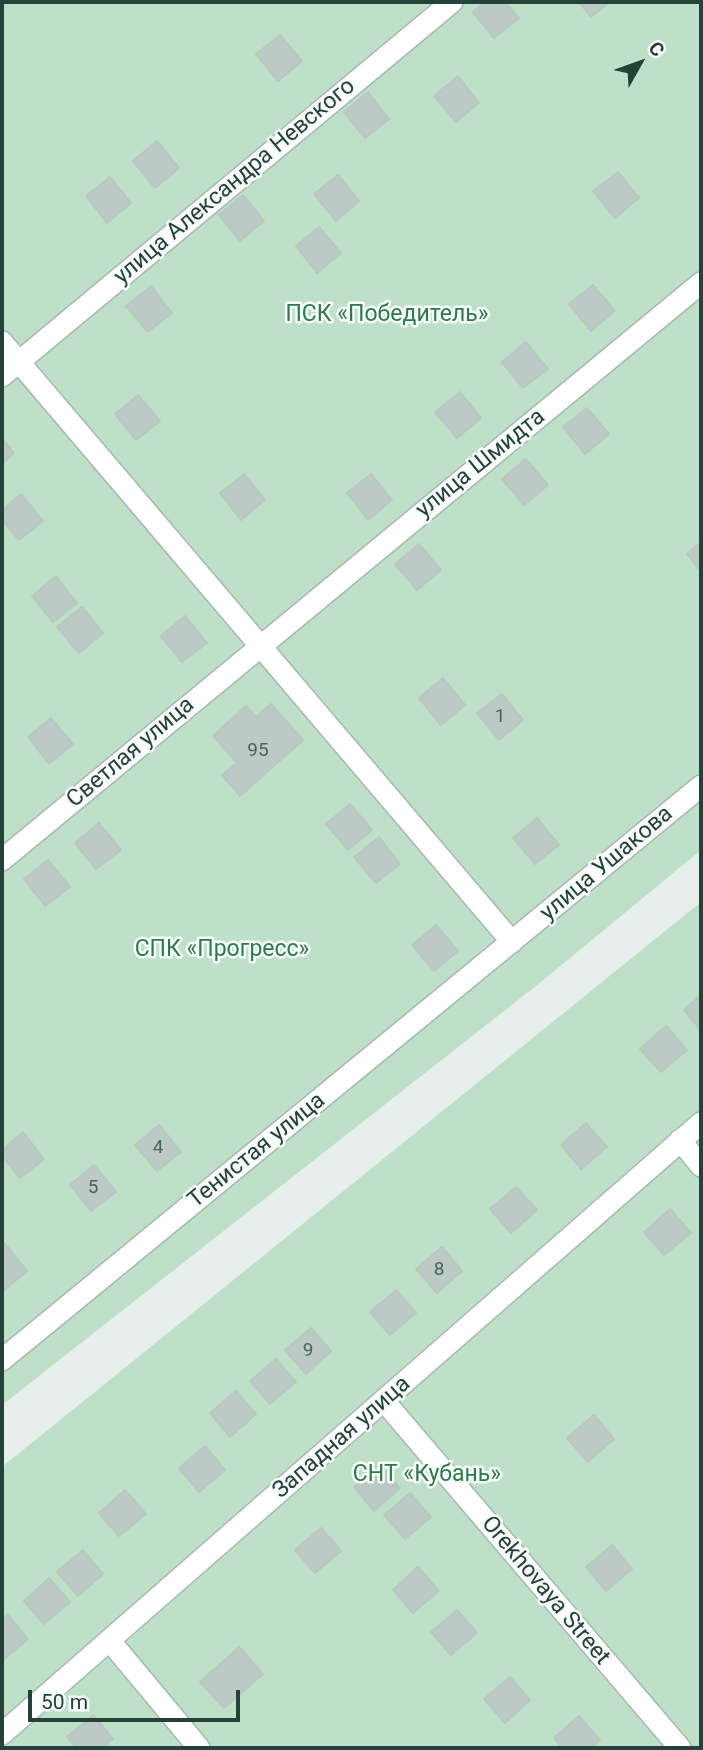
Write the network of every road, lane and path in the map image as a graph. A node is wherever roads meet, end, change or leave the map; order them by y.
1 (452, 2) edge
2 (701, 282) edge
3 (2, 342) edge
4 (10, 369) edge
5 (261, 645) junction
6 (701, 786) edge
7 (2, 860) edge
8 (512, 942) junction
9 (701, 1123) edge
10 (680, 1140) junction
11 (701, 1166) edge
12 (2, 1360) edge
13 (384, 1401) junction
14 (110, 1641) junction
15 (2, 1734) edge
16 (199, 1748) edge
17 (680, 1748) edge

1 - 4 street, улица Александра Невского
2 - 5 street, улица Шмидта
3 - 4 street
4 - 5 street
5 - 7 street, Светлая улица
5 - 8 street
6 - 8 street, улица Ушакова
8 - 12 street, Тенистая улица
9 - 10 street, Западная улица
10 - 11 street
10 - 13 street, Западная улица
13 - 14 street, Западная улица
13 - 17 street, Orekhovaya Street
14 - 15 street, Западная улица
14 - 16 street

